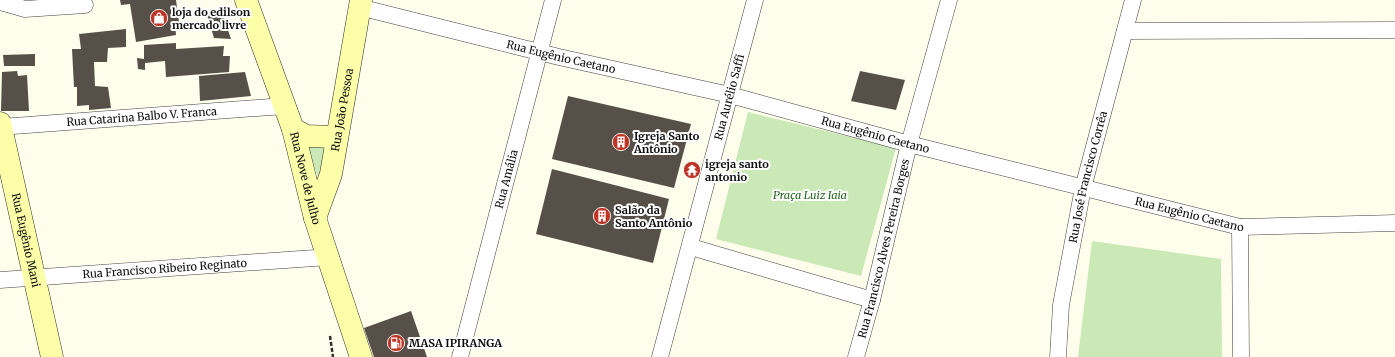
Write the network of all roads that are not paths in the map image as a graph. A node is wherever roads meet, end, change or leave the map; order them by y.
1 (246, 0) edge
2 (553, 0) edge
3 (755, 0) edge
4 (949, 0) edge
5 (1134, 0) edge
6 (0, 2) edge
7 (360, 4) edge
8 (86, 5) edge
9 (1395, 30) edge
10 (1125, 31) junction
11 (539, 53) junction
12 (730, 95) junction
13 (284, 106) junction
14 (0, 125) edge
15 (293, 129) junction
16 (336, 137) junction
17 (909, 144) junction
18 (1083, 188) junction
19 (315, 218) junction
20 (1395, 223) edge
21 (1240, 227) junction
22 (690, 246) junction
23 (329, 257) junction
24 (36, 278) junction
25 (0, 280) edge
26 (872, 300) junction
27 (52, 357) edge
28 (361, 357) edge
29 (460, 357) edge
30 (660, 357) edge
31 (856, 357) edge
32 (1058, 357) edge
33 (1241, 357) edge

1 - 13 main road, Rua Nove de Julho
2 - 11 street, Rua Amália
3 - 12 street, Rua Aurélio Saffi
4 - 17 street, Rua Francisco Alves Pereira Borges
5 - 10 street, Rua José Francisco Corrêa
6 - 8 street
7 - 11 street, Rua Eugênio Caetano
7 - 16 main road, Rua João Pessoa
9 - 10 street
10 - 18 street, Rua José Francisco Corrêa
11 - 12 street, Rua Eugênio Caetano
11 - 29 street, Rua Amália
12 - 17 street, Rua Eugênio Caetano
12 - 22 street, Rua Aurélio Saffi
13 - 14 street, Rua Catarina Balbo V. Franca
13 - 15 main road, Rua Nove de Julho
14 - 24 main road, Rua Eugênio Mani
15 - 16 main road
15 - 19 main road, Rua Nove de Julho
16 - 19 main road, Rua João Pessoa
17 - 18 street, Rua Eugênio Caetano
17 - 26 street, Rua Francisco Alves Pereira Borges
18 - 21 street, Rua Eugênio Caetano
18 - 32 street, Rua José Francisco Corrêa
19 - 23 main road, Rua Nove de Julho
20 - 21 street, Rua Eugênio Caetano
21 - 33 street
22 - 26 street
22 - 30 street, Rua Aurélio Saffi
23 - 24 street, Rua Francisco Ribeiro Reginato
23 - 28 main road, Rua Nove de Julho
24 - 25 street, Rua Francisco Ribeiro Reginato
24 - 27 main road, Rua Eugênio Mani
26 - 31 street, Rua Francisco Alves Pereira Borges

